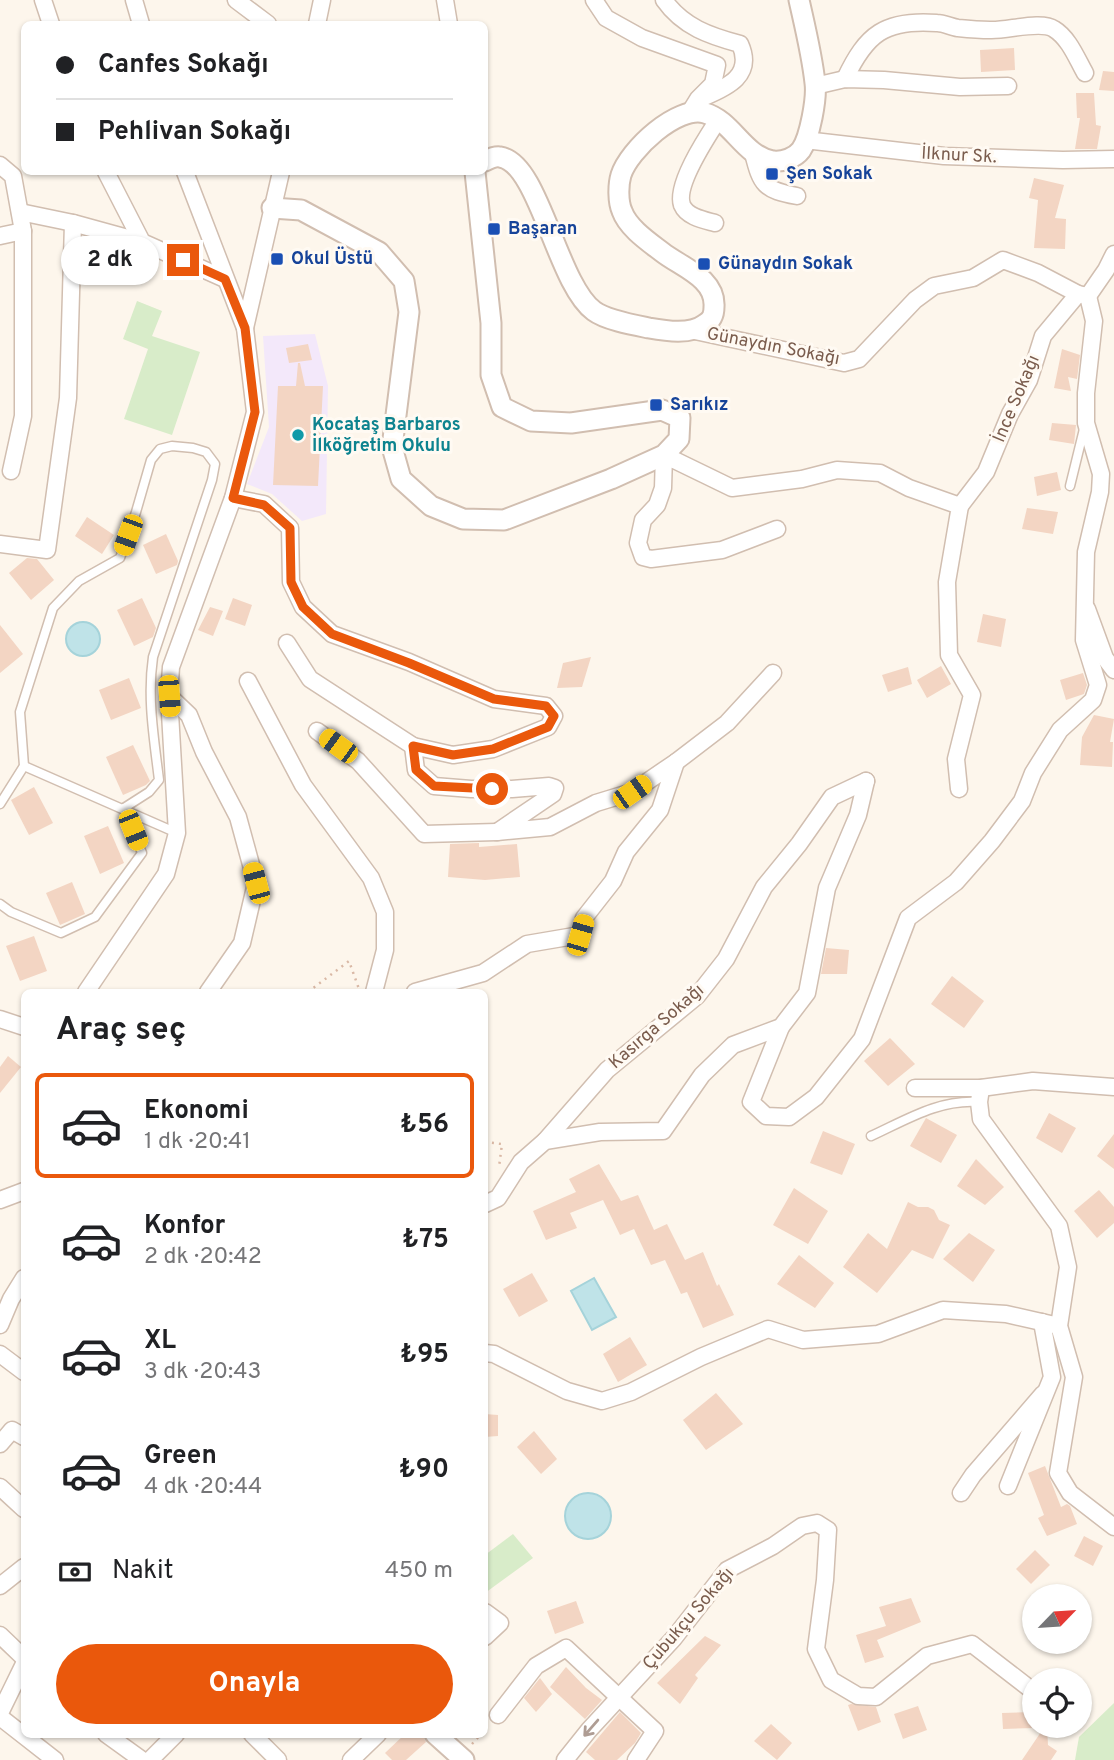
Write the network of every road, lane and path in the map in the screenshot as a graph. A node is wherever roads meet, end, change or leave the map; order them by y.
1 (43, 0) edge
2 (134, 0) edge
3 (236, 0) edge
4 (322, 0) edge
5 (445, 0) edge
6 (594, 0) edge
7 (664, 0) edge
8 (799, 0) edge
9 (50, 21) edge
10 (140, 21) edge
11 (264, 21) edge
12 (318, 21) edge
13 (448, 21) edge
14 (1085, 73) dead end
15 (845, 79) junction
16 (816, 86) junction
17 (1008, 86) dead end
18 (694, 106) junction
19 (718, 120) junction
20 (805, 140) junction
21 (753, 153) junction
22 (1114, 159) edge
23 (488, 160) edge
24 (1063, 160) junction
25 (0, 165) edge
26 (1114, 171) edge
27 (108, 175) edge
28 (186, 175) edge
29 (280, 175) edge
30 (475, 175) edge
31 (797, 196) dead end
32 (272, 208) junction
33 (20, 212) junction
34 (73, 223) junction
35 (715, 223) dead end
36 (23, 230) junction
37 (0, 236) edge
38 (142, 242) junction
39 (1114, 254) edge
40 (225, 279) junction
41 (1083, 295) junction
42 (245, 328) junction
43 (695, 331) junction
44 (1086, 423) junction
45 (664, 455) junction
46 (11, 471) dead end
47 (1070, 486) dead end
48 (233, 498) junction
49 (960, 506) junction
50 (777, 529) dead end
51 (0, 544) edge
52 (1084, 604) junction
53 (287, 643) dead end
54 (1114, 670) edge
55 (773, 673) dead end
56 (248, 681) dead end
57 (169, 696) junction
58 (317, 731) dead end
59 (413, 746) junction
60 (676, 762) junction
61 (24, 766) junction
62 (959, 789) dead end
63 (0, 804) edge
64 (124, 808) junction
65 (497, 832) junction
66 (177, 833) junction
67 (0, 904) edge
68 (88, 989) edge
69 (210, 989) edge
70 (312, 989) edge
71 (359, 989) edge
72 (375, 989) edge
73 (426, 989) edge
74 (0, 1019) edge
75 (21, 1026) edge
76 (781, 1027) junction
77 (1114, 1087) edge
78 (915, 1088) dead end
79 (980, 1095) junction
80 (872, 1136) dead end
81 (545, 1141) junction
82 (488, 1142) edge
83 (497, 1176) dead end
84 (21, 1192) edge
85 (0, 1200) edge
86 (488, 1203) edge
87 (21, 1282) edge
88 (1042, 1322) junction
89 (0, 1325) edge
90 (1059, 1326) junction
91 (488, 1353) edge
92 (0, 1354) edge
93 (21, 1370) edge
94 (1047, 1390) junction
95 (21, 1430) edge
96 (0, 1444) edge
97 (1008, 1486) dead end
98 (0, 1487) edge
99 (961, 1493) dead end
100 (21, 1506) edge
101 (1114, 1527) edge
102 (21, 1569) edge
103 (0, 1586) edge
104 (488, 1614) edge
105 (488, 1634) edge
106 (0, 1635) edge
107 (21, 1655) edge
108 (21, 1670) edge
109 (1022, 1683) edge
110 (618, 1698) junction
111 (0, 1715) edge
112 (498, 1715) dead end
113 (21, 1732) edge
114 (28, 1738) edge
115 (112, 1738) edge
116 (172, 1738) edge
117 (256, 1738) edge
118 (374, 1738) edge
119 (439, 1738) edge
120 (55, 1760) edge
121 (142, 1760) edge
122 (150, 1760) edge
123 (278, 1760) edge
124 (351, 1760) edge
125 (464, 1760) edge
126 (565, 1760) edge
127 (636, 1760) edge

1 - 9 street
2 - 10 street
3 - 11 street
4 - 12 street
5 - 13 street
6 - 18 street
7 - 18 street
8 - 16 street
14 - 15 street
15 - 16 street
15 - 17 street
16 - 20 street
18 - 19 street
18 - 43 street
19 - 21 street
19 - 35 street
20 - 21 street
20 - 24 street, İlknur Sk.
21 - 31 street
22 - 24 street, İlknur Sk.
23 - 43 street
24 - 26 street
25 - 33 street
27 - 38 street
28 - 40 street
29 - 32 street
30 - 45 street
32 - 42 street
32 - 45 street
33 - 34 street
33 - 36 street
34 - 38 street
34 - 51 street
36 - 37 street
36 - 46 street
38 - 40 street
39 - 41 street, İnce Sokağı
40 - 42 street
41 - 43 street, Günaydın Sokağı
41 - 44 street
41 - 49 street, İnce Sokağı
42 - 48 street
44 - 47 lane
44 - 52 street
45 - 49 street
45 - 50 street
48 - 57 street
48 - 59 street
49 - 62 street
52 - 54 street
52 - 76 street
53 - 59 street
55 - 60 street
56 - 72 street
57 - 66 street
57 - 69 street
58 - 65 street
59 - 65 street
60 - 65 street
60 - 73 street
61 - 63 lane
61 - 64 lane
61 - 64 lane
64 - 66 lane
64 - 67 lane
66 - 68 street
70 - 71 path
74 - 75 street
76 - 81 street
76 - 81 street, Kasırga Sokağı
77 - 79 street
78 - 79 street
79 - 80 lane
79 - 90 street
81 - 86 street, Kasırga Sokağı
82 - 83 path
84 - 85 street
87 - 89 street
88 - 90 street
88 - 91 street
88 - 94 street
90 - 101 street
92 - 93 street
94 - 97 street
94 - 99 street
95 - 96 street
98 - 100 street
102 - 103 street
104 - 105 street
106 - 107 street
108 - 111 street
109 - 110 street, Çubukçu Sokağı
110 - 112 street
110 -> 126 street, Çubukçu Sokağı
110 - 127 street
111 - 113 street
114 - 120 street
115 - 121 street
116 - 122 street
117 - 123 street
118 - 124 street
119 - 125 street

